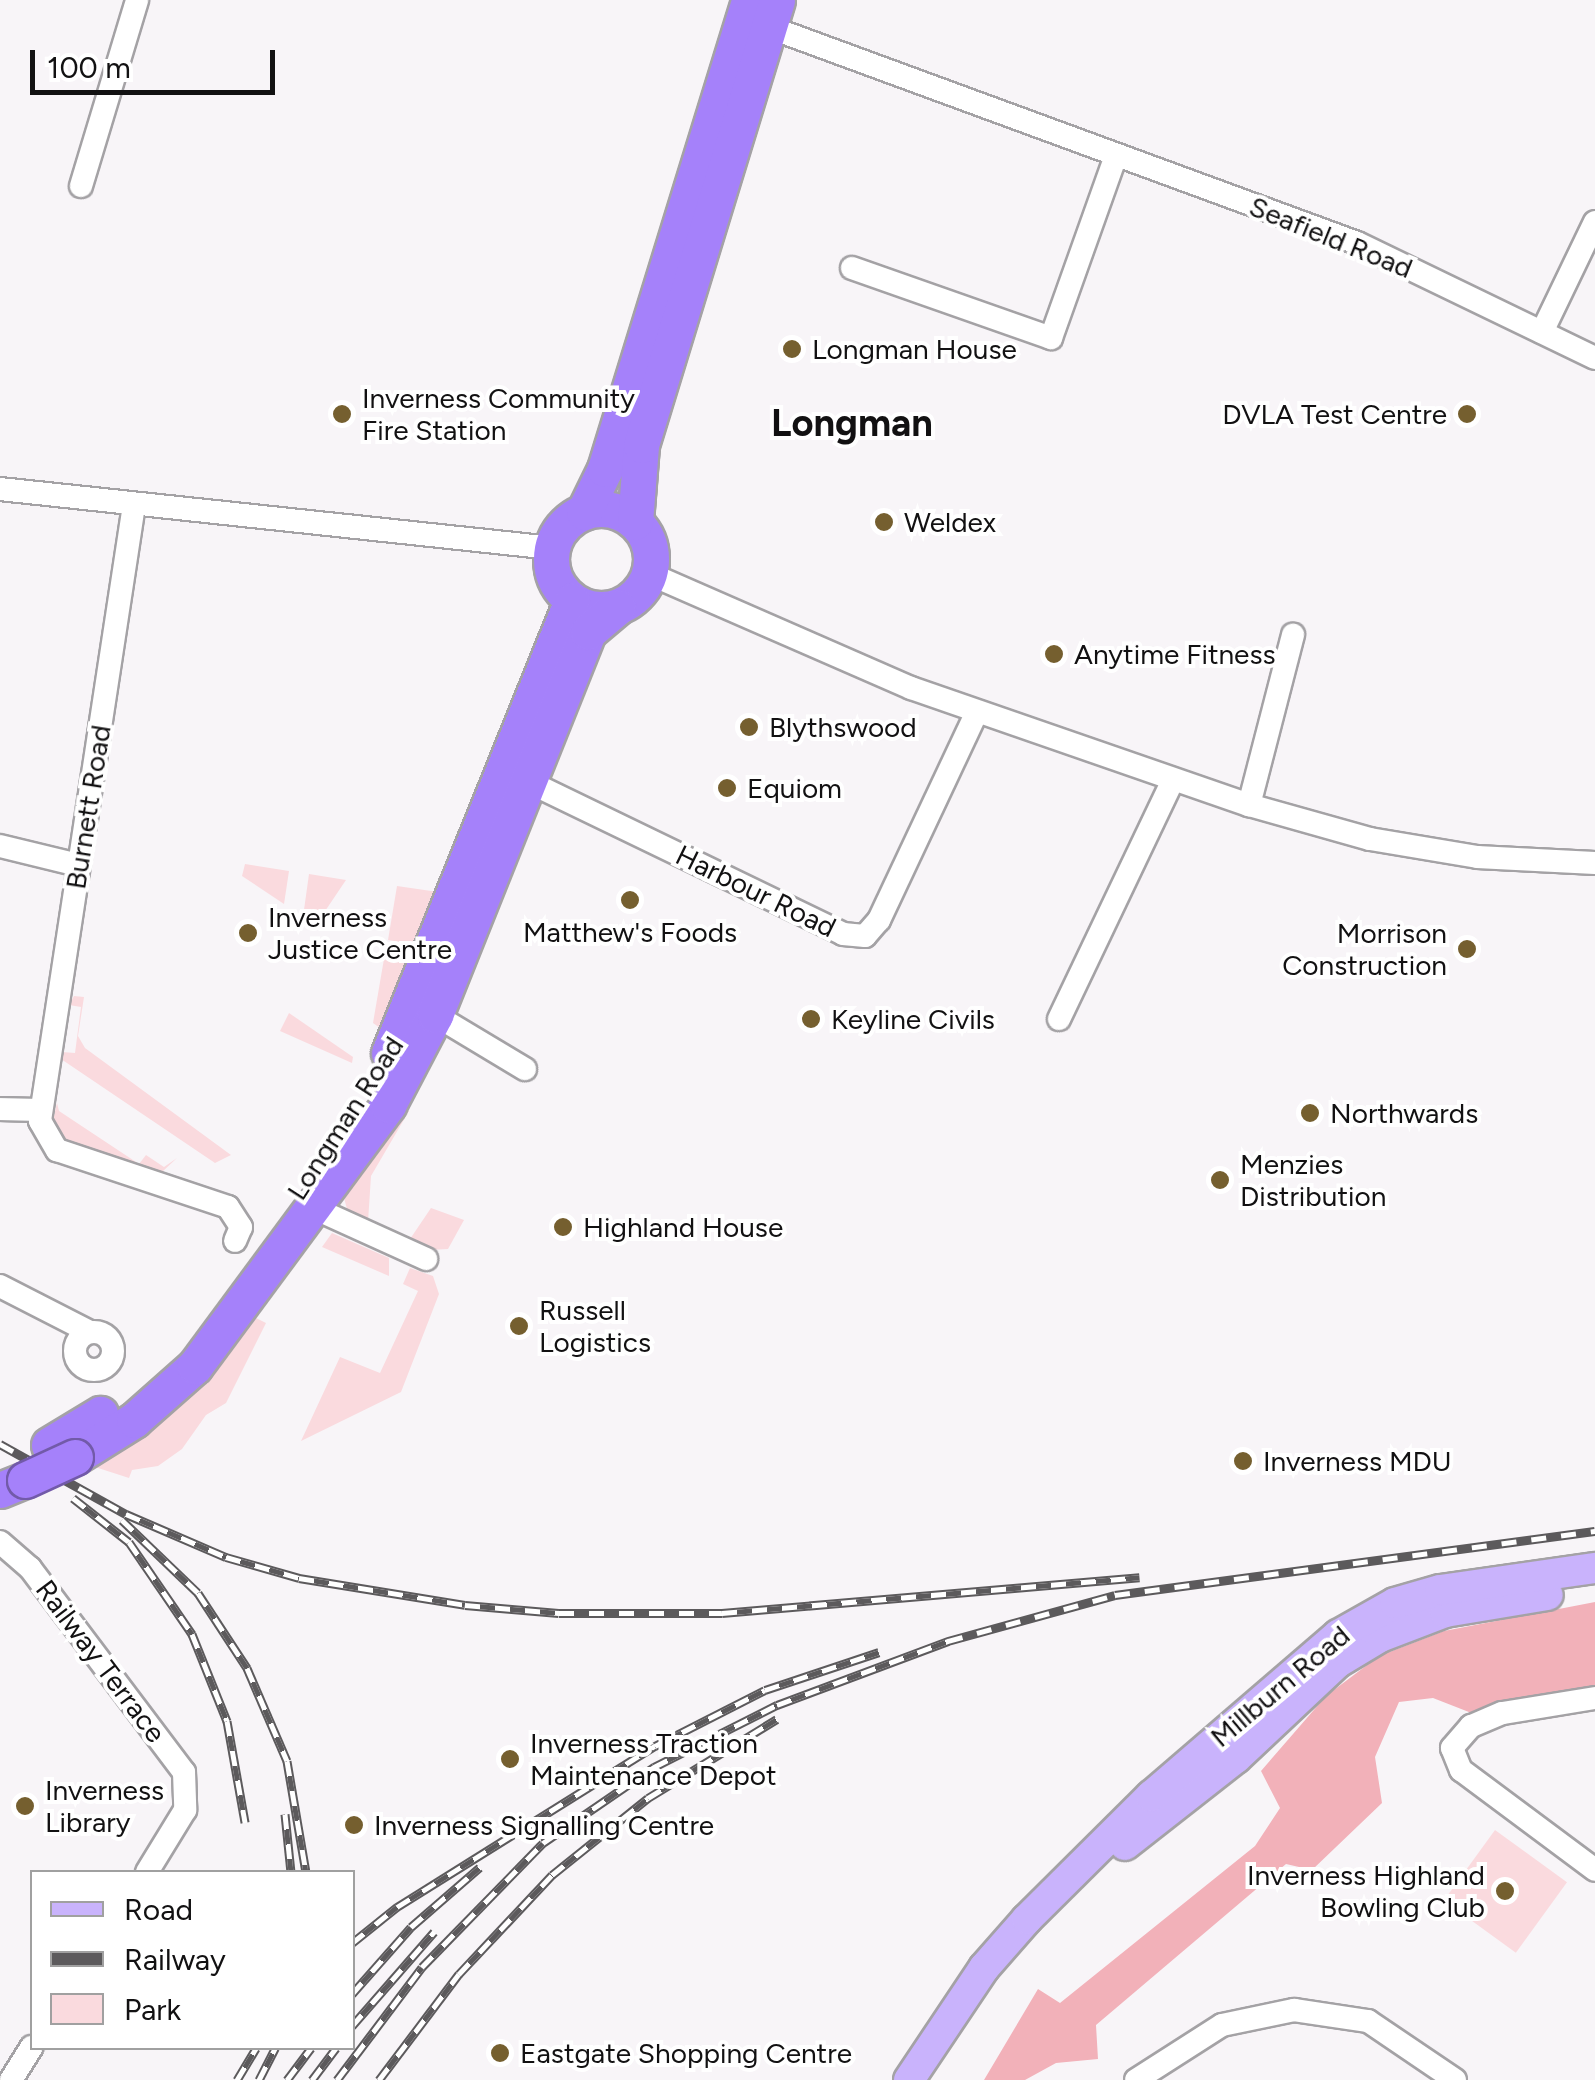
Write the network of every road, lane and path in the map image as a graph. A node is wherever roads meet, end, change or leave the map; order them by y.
1 (137, 0) edge
2 (765, 9) edge
3 (1116, 155) junction
4 (82, 186) dead end
5 (1595, 222) edge
6 (852, 268) dead end
7 (1542, 332) junction
8 (1595, 358) edge
9 (0, 489) edge
10 (134, 505) junction
11 (584, 512) junction
12 (635, 522) junction
13 (552, 548) junction
14 (650, 574) junction
15 (572, 601) junction
16 (618, 607) junction
17 (1293, 635) dead end
18 (978, 712) junction
19 (1173, 780) junction
20 (529, 782) junction
21 (1249, 805) junction
22 (0, 846) edge
23 (1595, 863) edge
24 (78, 865) junction
25 (435, 1015) junction
26 (1058, 1019) dead end
27 (525, 1070) dead end
28 (0, 1109) edge
29 (40, 1110) junction
30 (316, 1209) junction
31 (235, 1241) dead end
32 (426, 1259) dead end
33 (0, 1286) edge
34 (82, 1330) dead end
35 (62, 1451) junction
36 (8, 1479) edge
37 (0, 1542) edge
38 (1595, 1568) edge
39 (1595, 1590) edge
40 (1595, 1698) edge
41 (148, 1870) edge
42 (1595, 1870) edge
43 (1027, 1920) junction
44 (936, 2040) junction
45 (31, 2050) edge
46 (12, 2080) edge
47 (908, 2080) edge
48 (918, 2080) edge
49 (1136, 2080) edge
50 (1455, 2080) edge

1 - 4 street
2 - 3 street, Seafield Road
2 - 11 highway
2 - 12 highway
3 - 6 street
3 - 7 street, Seafield Road
5 - 7 street
7 - 8 street, Seafield Road
9 - 10 street
10 - 13 street
10 - 24 street, Burnett Road
11 - 12 highway
11 - 13 highway
12 - 14 highway
13 - 15 highway
14 - 16 highway
14 - 18 street
15 - 16 highway
15 - 35 highway, Longman Road
16 - 20 highway, Longman Road
17 - 21 street
18 - 19 street
18 - 20 street, Harbour Road
19 - 21 street
19 - 26 street
20 - 25 highway, Longman Road
21 - 23 street
22 - 24 street
24 - 29 street, Burnett Road
25 - 27 street
25 - 30 highway, Longman Road
28 - 29 street
29 - 31 street
30 - 32 street
30 - 35 highway, Longman Road
33 - 34 street
35 - 36 highway
37 - 41 street, Railway Terrace
38 - 43 main road, Millburn Road
39 - 43 main road, Millburn Road
40 - 42 street
43 - 44 main road, Millburn Road
44 - 47 main road, Millburn Road
44 - 48 main road, Millburn Road
45 - 46 street
49 - 50 street

